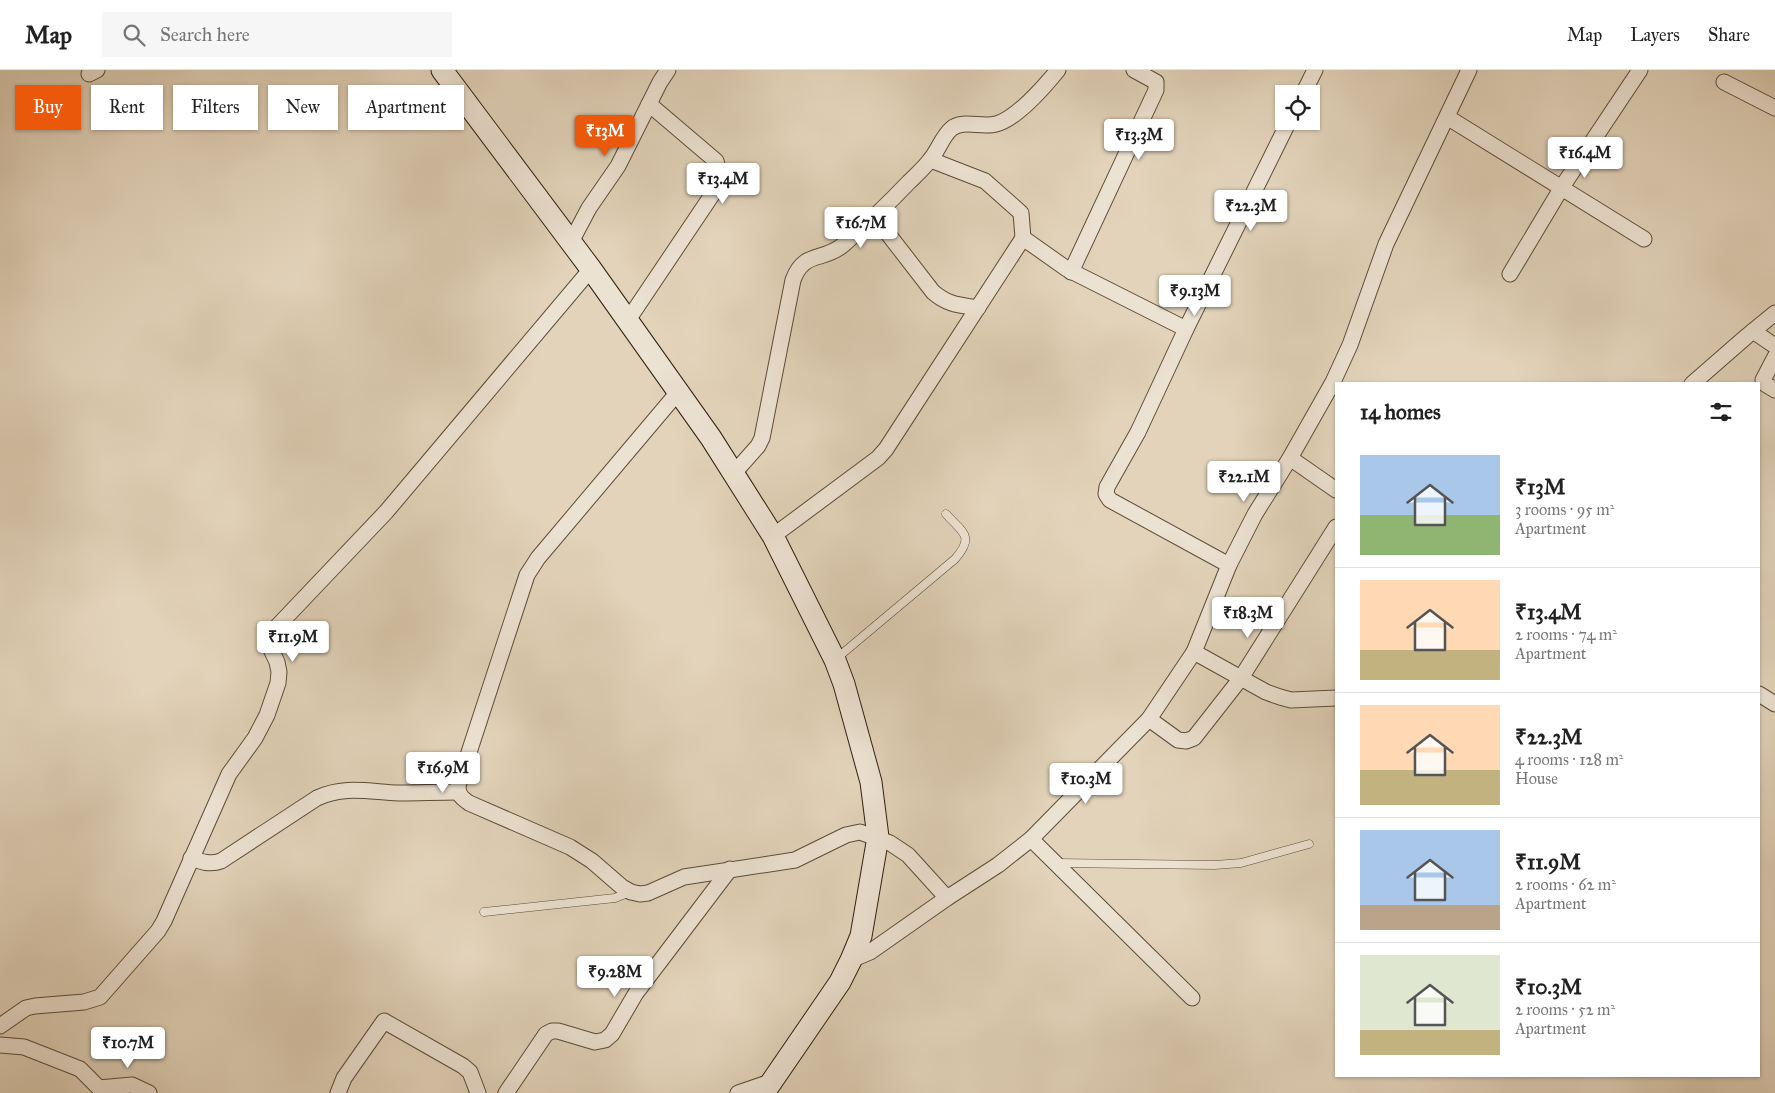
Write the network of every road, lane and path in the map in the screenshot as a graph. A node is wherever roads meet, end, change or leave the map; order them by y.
1 (442, 70) edge
2 (668, 70) edge
3 (1058, 70) edge
4 (1134, 70) edge
5 (1315, 70) edge
6 (1469, 70) edge
7 (1640, 70) edge
8 (1724, 82) dead end
9 (1308, 85) edge
10 (649, 104) junction
11 (1775, 108) edge
12 (1447, 117) junction
13 (1285, 130) edge
14 (931, 160) junction
15 (1562, 187) junction
16 (875, 217) junction
17 (1024, 238) junction
18 (1644, 239) dead end
19 (571, 242) junction
20 (591, 269) junction
21 (1071, 272) junction
22 (1510, 274) dead end
23 (978, 308) junction
24 (1775, 313) edge
25 (628, 320) junction
26 (1186, 328) junction
27 (1752, 331) junction
28 (1775, 346) edge
29 (1775, 357) edge
30 (1694, 382) edge
31 (1775, 390) edge
32 (678, 391) junction
33 (1290, 458) junction
34 (734, 473) junction
35 (1335, 489) edge
36 (946, 514) dead end
37 (1335, 529) edge
38 (772, 536) junction
39 (1229, 565) junction
40 (1194, 652) junction
41 (835, 660) junction
42 (1241, 678) junction
43 (1760, 695) edge
44 (1335, 698) edge
45 (1775, 704) edge
46 (1148, 719) junction
47 (458, 792) junction
48 (878, 838) junction
49 (1031, 839) junction
50 (1309, 844) dead end
51 (191, 858) junction
52 (1055, 863) junction
53 (730, 869) junction
54 (631, 892) junction
55 (947, 898) junction
56 (484, 912) dead end
57 (851, 960) junction
58 (1192, 998) dead end
59 (0, 1026) edge
60 (0, 1045) edge
61 (767, 1088) edge
62 (101, 1090) edge
63 (149, 1093) edge
64 (338, 1093) edge
65 (478, 1093) edge
66 (506, 1093) edge
67 (738, 1093) edge

1 - 19 street
2 - 10 street
3 - 14 street
4 - 21 street
5 - 9 street
6 - 12 street
7 - 15 street
8 - 11 street
10 - 19 street
10 - 25 street
12 - 15 street
12 - 33 street
13 - 26 street
14 - 16 street
14 - 17 street
15 - 18 street
15 - 22 street
16 - 23 street
16 - 34 street
17 - 21 street
17 - 23 street
19 - 20 street
20 - 25 street
20 - 51 street
21 - 26 street
23 - 38 street
24 - 27 street
25 - 32 street
26 - 39 street
27 - 28 street
27 - 30 street
29 - 31 street
32 - 34 street
32 - 47 street
33 - 35 street
33 - 39 street
34 - 38 street
36 - 41 lane
37 - 42 street
38 - 41 street
39 - 40 street
40 - 42 street
40 - 46 street
41 - 48 street
42 - 44 street
42 - 46 street
43 - 45 street
46 - 49 street
47 - 51 street
47 - 54 street
48 - 53 street
48 - 55 street
48 - 57 street
49 - 52 street
49 - 55 street
50 - 52 lane
51 - 59 street
52 - 58 street
53 - 54 street
53 - 66 street
54 - 56 lane
55 - 57 street
57 - 61 street
60 - 62 street
61 - 67 street
62 - 63 street
64 - 65 street

